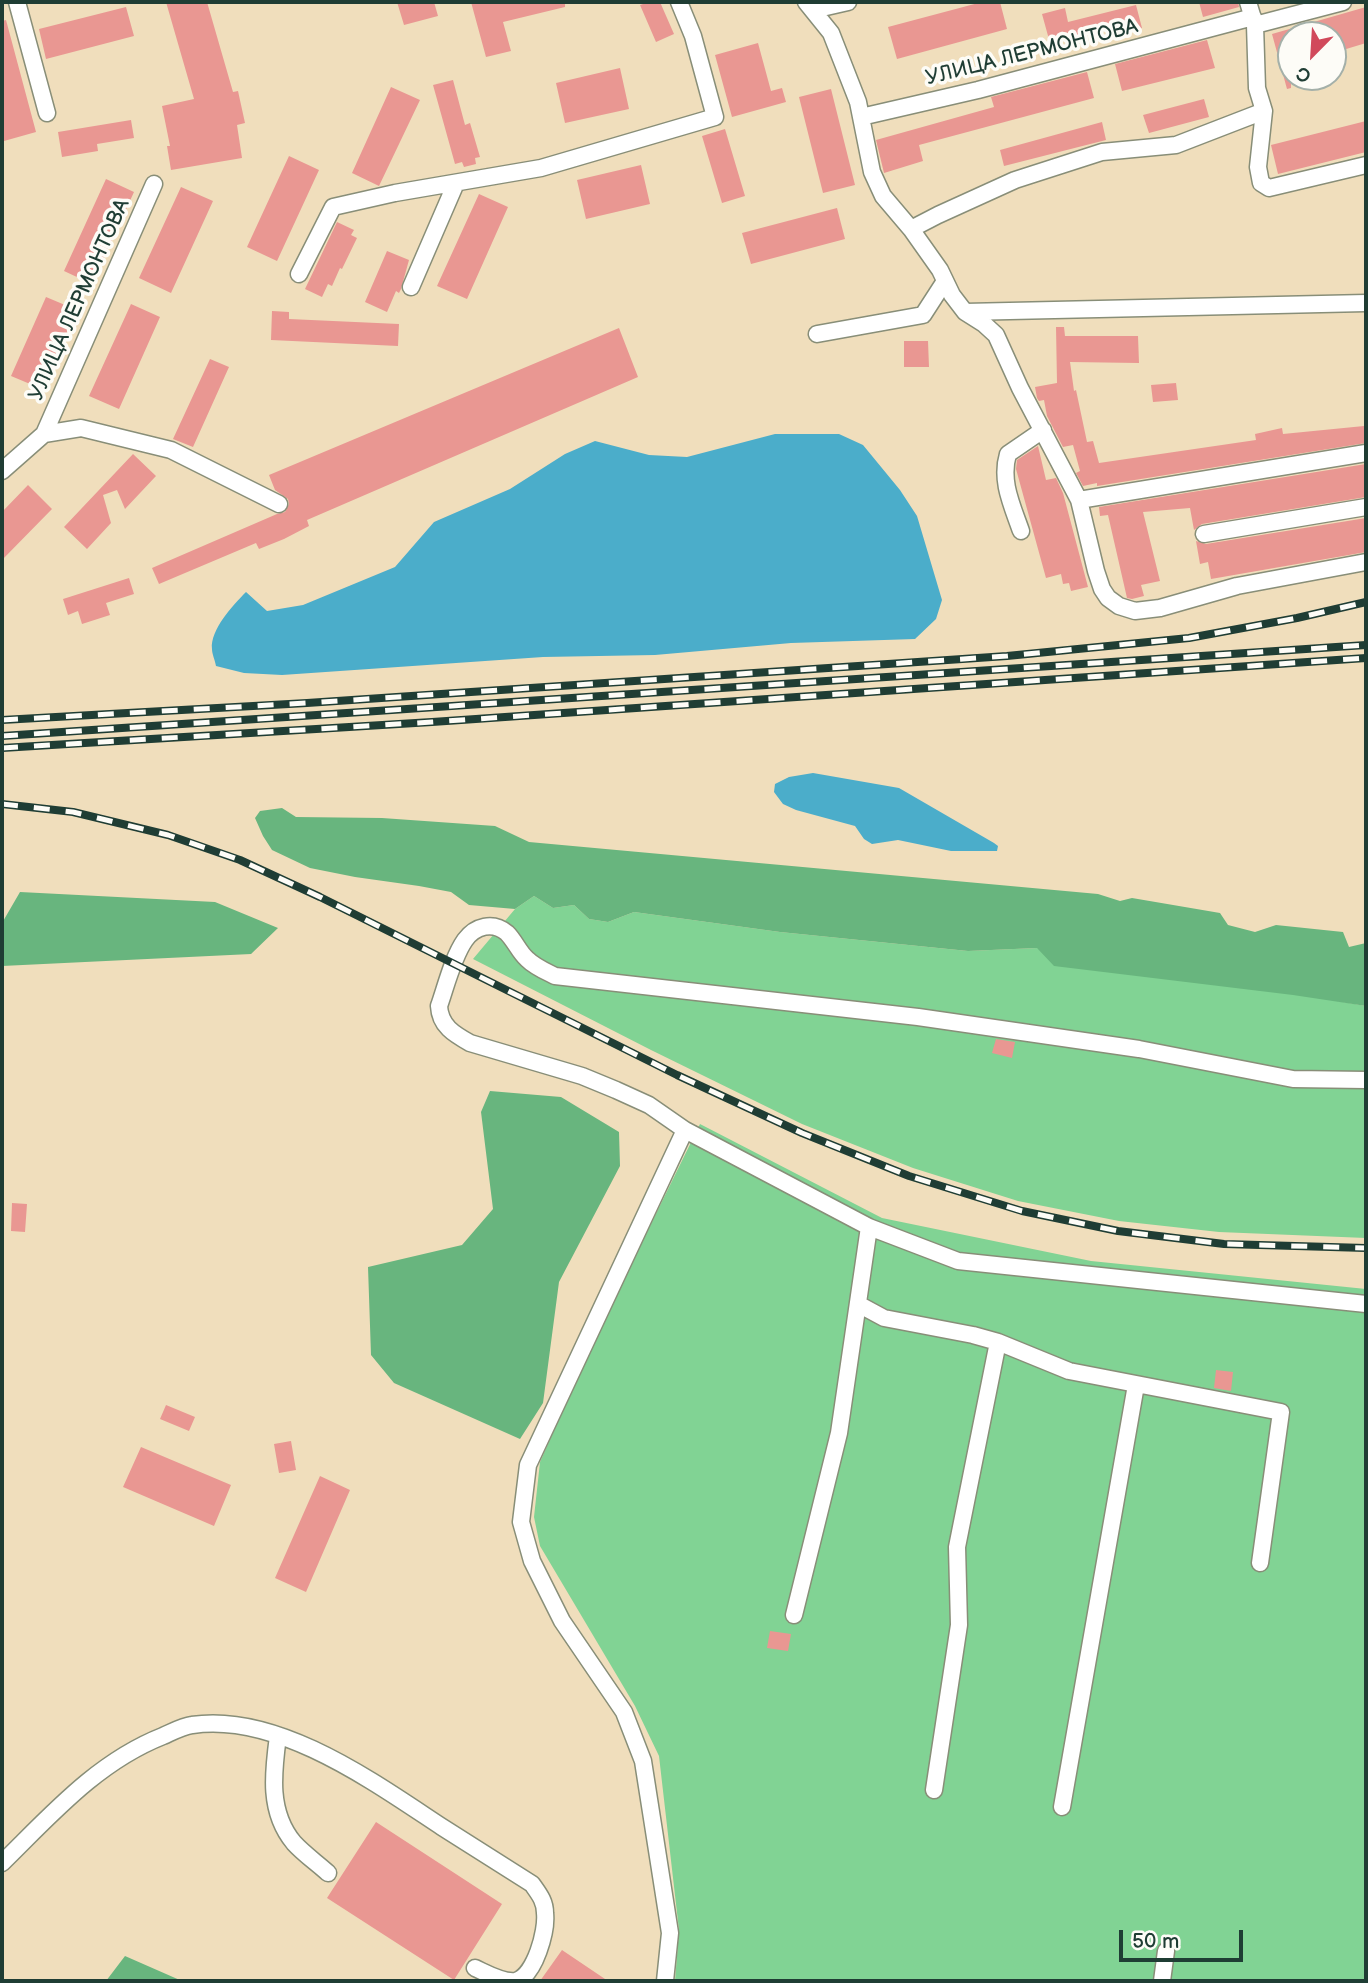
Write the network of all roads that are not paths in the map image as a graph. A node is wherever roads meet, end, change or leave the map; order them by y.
1 (17, 2) edge
2 (679, 2) edge
3 (848, 2) edge
4 (1343, 2) edge
5 (810, 6) edge
6 (1252, 15) edge
7 (1264, 111) junction
8 (47, 113) dead end
9 (862, 117) junction
10 (1366, 165) edge
11 (456, 183) junction
12 (154, 184) dead end
13 (911, 229) junction
14 (299, 274) dead end
15 (946, 281) junction
16 (411, 287) dead end
17 (1366, 303) edge
18 (965, 312) junction
19 (817, 334) dead end
20 (1043, 430) junction
21 (44, 434) junction
22 (1366, 453) edge
23 (2, 471) edge
24 (1079, 499) junction
25 (279, 504) dead end
26 (1366, 507) edge
27 (1021, 531) dead end
28 (1204, 534) dead end
29 (1366, 562) edge
30 (1366, 1080) edge
31 (685, 1130) junction
32 (869, 1227) junction
33 (858, 1304) junction
34 (1366, 1304) edge
35 (998, 1342) junction
36 (1136, 1385) junction
37 (1260, 1563) dead end
38 (794, 1615) dead end
39 (278, 1736) junction
40 (934, 1790) dead end
41 (1062, 1807) dead end
42 (2, 1863) edge
43 (328, 1873) dead end
44 (1166, 1951) dead end
45 (475, 1968) dead end
46 (665, 1981) edge
47 (1162, 1981) edge

1 - 8 street
2 - 11 street
3 - 5 street
4 - 6 street, УЛИЦА ЛЕРМОНТОВА
5 - 9 street
6 - 7 street
6 - 9 street, УЛИЦА ЛЕРМОНТОВА
7 - 10 street
7 - 13 street
9 - 13 street
11 - 14 street
11 - 16 street
12 - 21 street, УЛИЦА ЛЕРМОНТОВА
13 - 15 street
15 - 18 street
15 - 19 street
17 - 18 street
18 - 20 street
20 - 24 street
20 - 27 street
21 - 23 street
21 - 25 street
22 - 24 street
24 - 29 street
26 - 28 street
30 - 31 street
31 - 32 street
31 - 46 street
32 - 33 street
32 - 34 street
33 - 35 street
33 - 38 street
35 - 36 street
35 - 40 street
36 - 37 street
36 - 41 street
39 - 42 street
39 - 43 street
39 - 45 street
44 - 47 street

